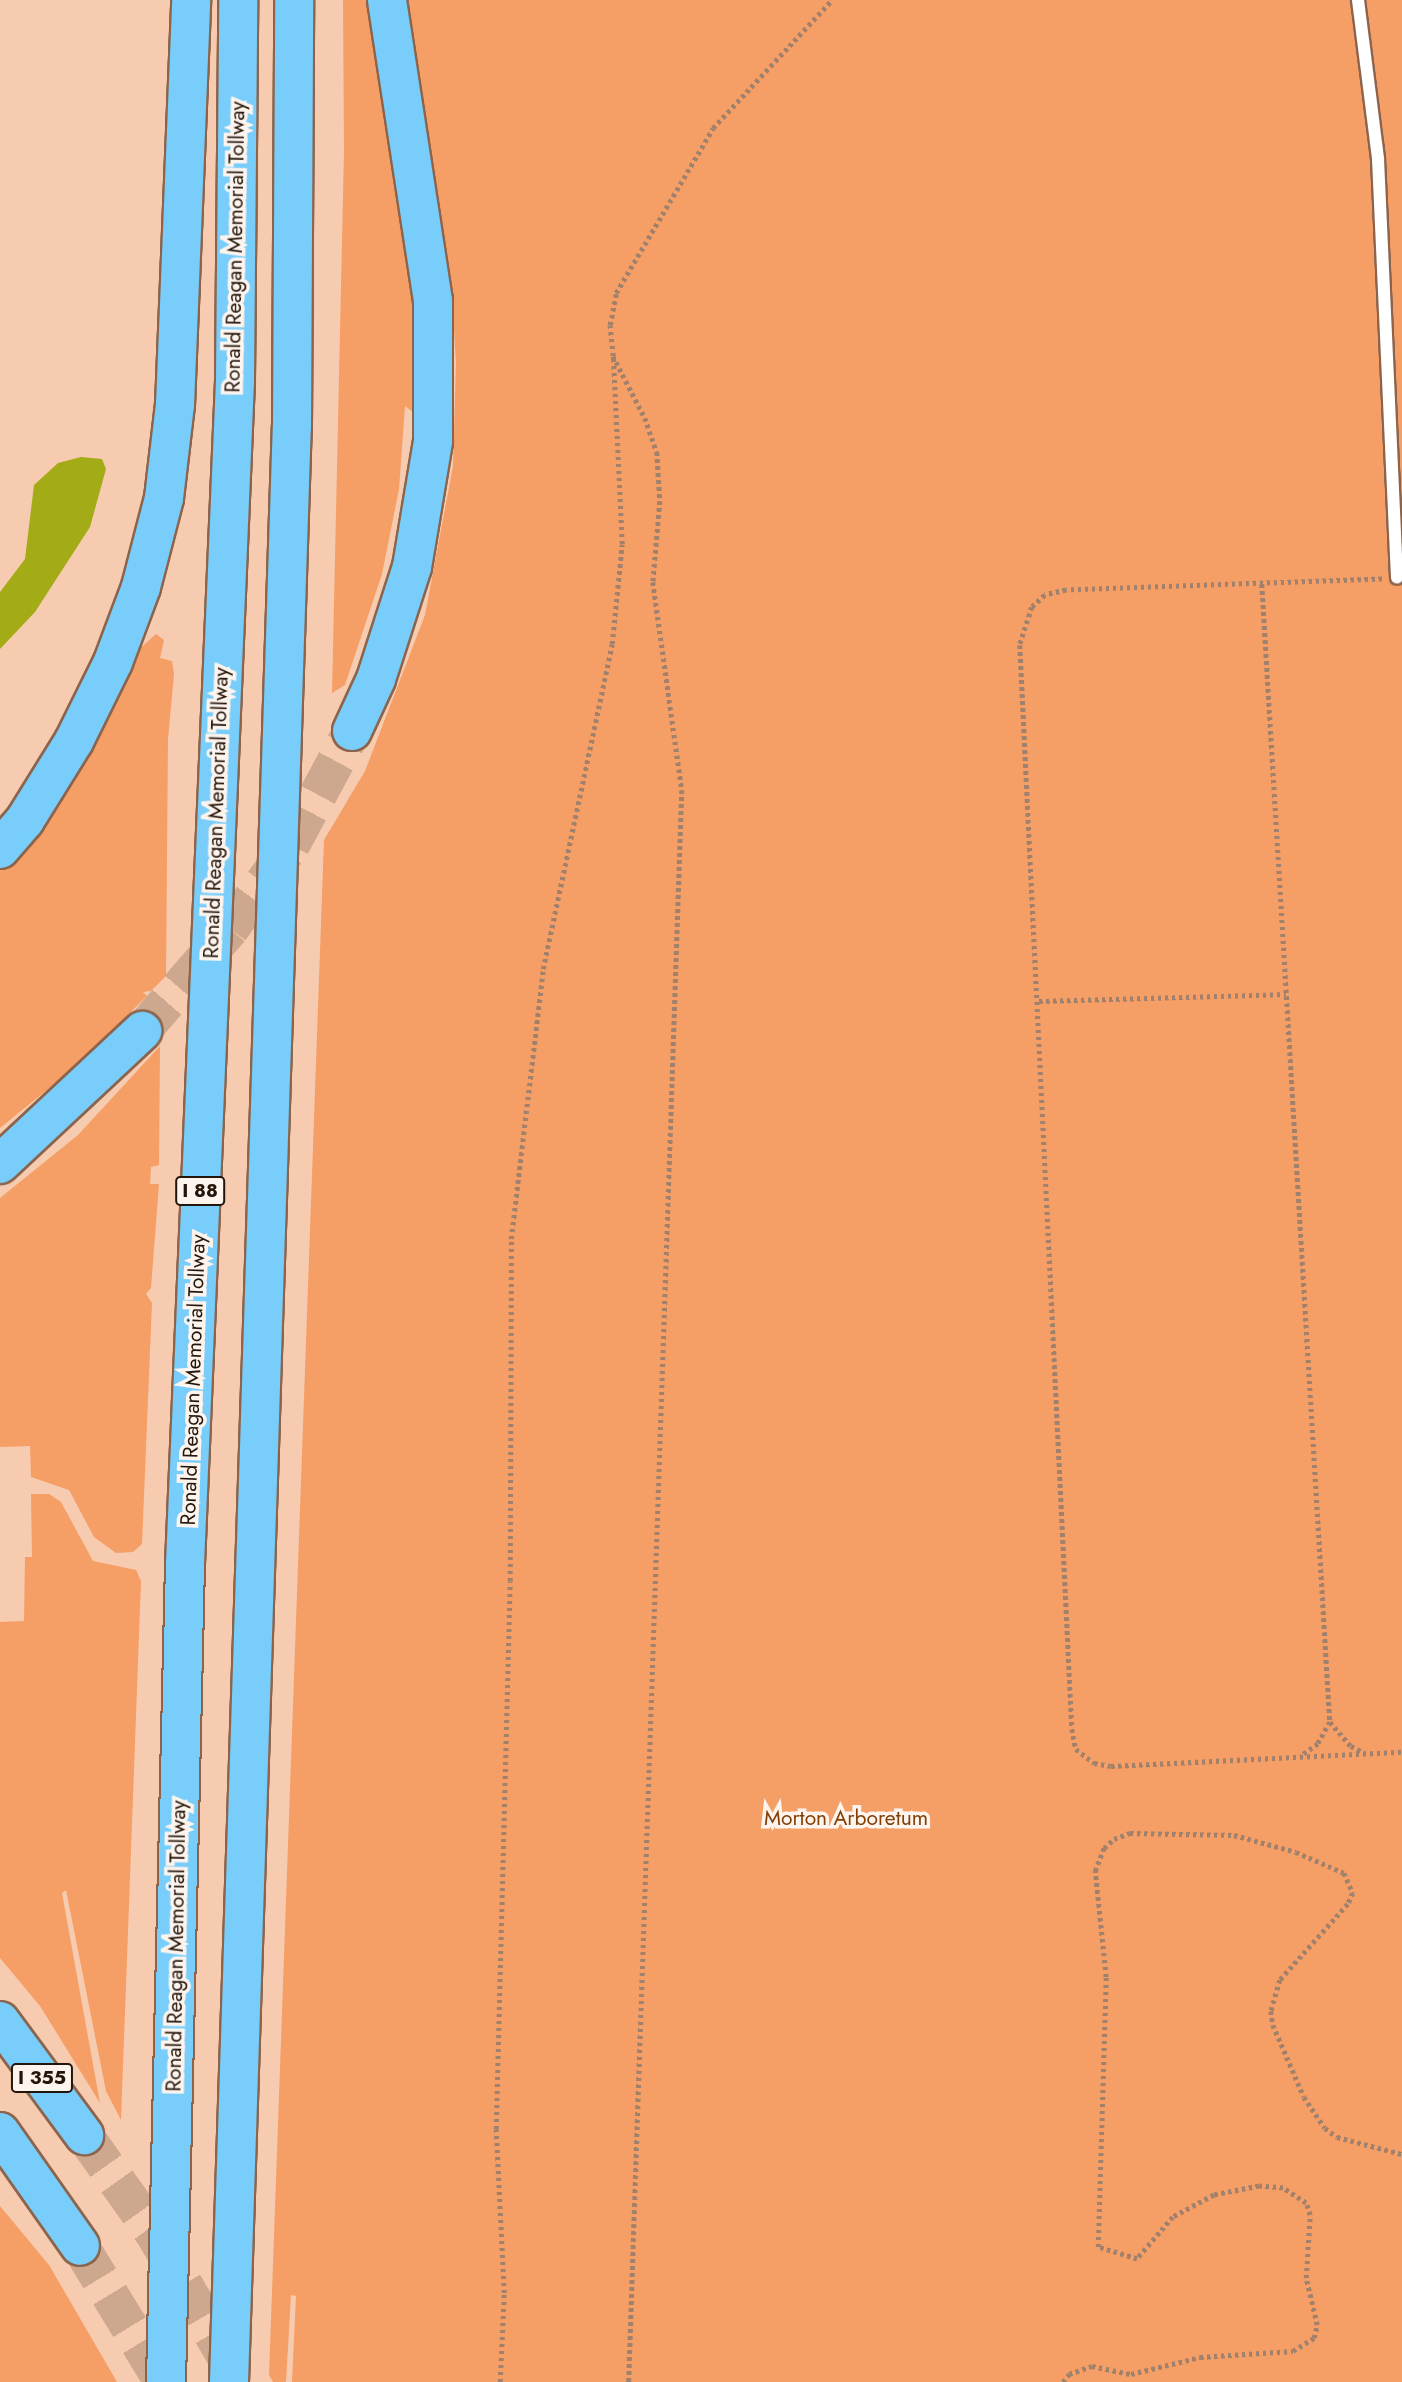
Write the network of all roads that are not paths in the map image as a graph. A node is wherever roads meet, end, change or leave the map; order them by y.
1 (191, 0) edge
2 (238, 0) edge
3 (294, 0) edge
4 (387, 0) edge
5 (1358, 0) edge
6 (1397, 579) road end
7 (352, 731) tunnel mouth
8 (0, 849) edge
9 (142, 1031) tunnel mouth
10 (0, 1164) edge
11 (0, 2021) edge
12 (0, 2132) edge
13 (84, 2135) tunnel mouth
14 (80, 2246) tunnel mouth
15 (166, 2382) edge
16 (229, 2382) edge

1 - 8 highway
2 - 15 highway, Ronald Reagan Memorial Tollway / I 88
3 - 16 highway
4 - 7 highway
5 - 6 lane
9 - 10 highway
11 - 13 highway, I 355
12 - 14 highway

